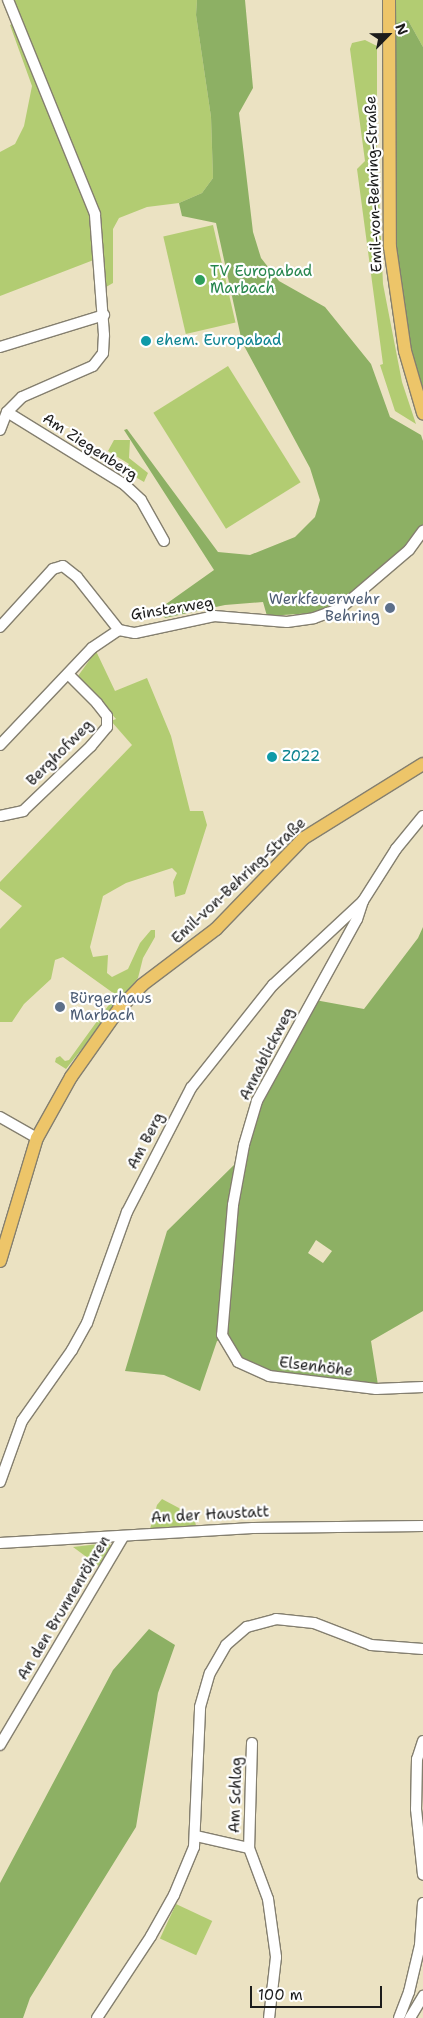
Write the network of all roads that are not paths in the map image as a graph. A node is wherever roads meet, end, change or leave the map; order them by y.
1 (8, 0) edge
2 (389, 0) edge
3 (104, 315) junction
4 (0, 347) edge
5 (7, 412) junction
6 (423, 413) edge
7 (0, 430) edge
8 (423, 532) edge
9 (164, 541) dead end
10 (0, 627) edge
11 (120, 630) junction
12 (68, 674) junction
13 (0, 745) edge
14 (423, 764) edge
15 (0, 816) edge
16 (423, 816) edge
17 (363, 901) junction
18 (0, 1117) edge
19 (37, 1138) junction
20 (0, 1260) edge
21 (222, 1336) joint
22 (423, 1387) edge
23 (0, 1482) edge
24 (423, 1526) edge
25 (123, 1537) junction
26 (0, 1543) edge
27 (423, 1649) edge
28 (423, 1741) edge
29 (252, 1743) dead end
30 (0, 1746) edge
31 (196, 1836) junction
32 (249, 1848) junction
33 (423, 1875) edge
34 (423, 1903) edge
35 (423, 1996) edge
36 (407, 1997) junction
37 (97, 2018) edge
38 (269, 2018) edge
39 (399, 2018) edge
40 (410, 2018) edge

1 - 3 street
2 - 6 main road, Emil-von-Behring-Straße
3 - 4 street
3 - 5 street
5 - 7 street
5 - 9 street, Am Ziegenberg
8 - 11 street, Ginsterweg
10 - 11 street
11 - 12 street, Ginsterweg
12 - 13 street, Ginsterweg
12 - 15 street, Berghofweg
14 - 19 main road, Emil-von-Behring-Straße
16 - 17 street, Annablickweg
17 - 21 street, Annablickweg
17 - 23 street, Am Berg
18 - 19 street
19 - 20 main road, Emil-von-Behring-Straße
21 - 22 street, Elsenhöhe
24 - 25 street, An der Haustatt
25 - 26 street, An der Haustatt
25 - 30 street, An den Brunnenröhren
27 - 31 street
28 - 33 street
29 - 32 street, Am Schlag
31 - 32 street, Am Schlag
31 - 37 street
32 - 38 street, Am Schlag
34 - 36 street
35 - 40 street
36 - 39 street
36 - 40 street

